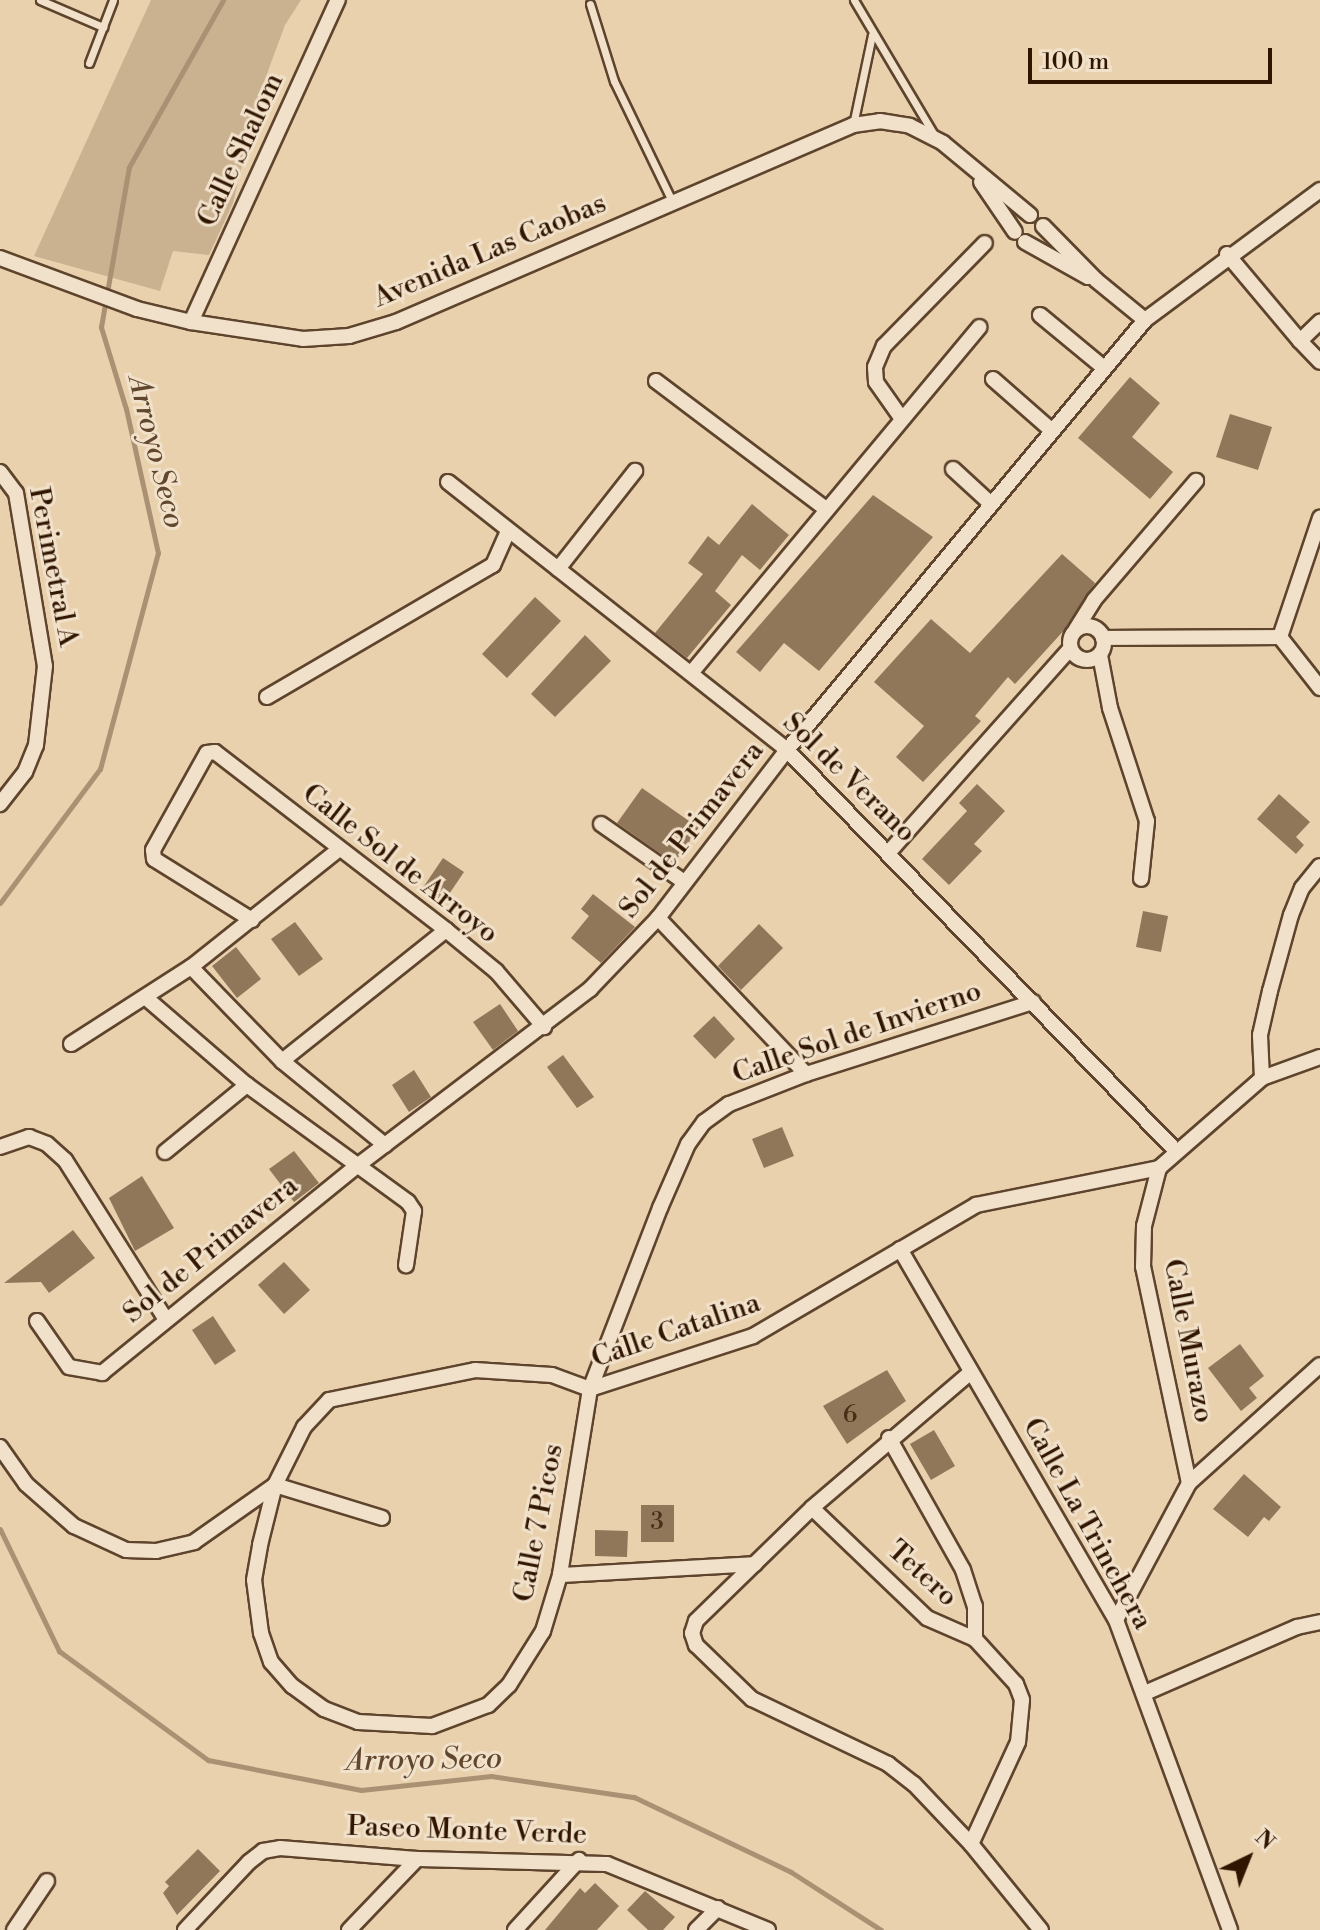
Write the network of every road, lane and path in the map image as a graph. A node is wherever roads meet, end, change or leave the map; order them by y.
1 (40, 0) edge
2 (113, 0) edge
3 (338, 0) edge
4 (854, 0) edge
5 (590, 4) dead end
6 (103, 27) junction
7 (872, 35) junction
8 (89, 63) dead end
9 (853, 125) junction
10 (937, 140) junction
11 (977, 175) junction
12 (1320, 190) edge
13 (672, 201) junction
14 (1030, 215) dead end
15 (1043, 226) dead end
16 (985, 243) dead end
17 (1227, 254) junction
18 (0, 258) edge
19 (1096, 280) junction
20 (1040, 315) dead end
21 (1145, 320) junction
22 (191, 322) junction
23 (1320, 322) edge
24 (979, 327) dead end
25 (1300, 341) junction
26 (1320, 362) edge
27 (1104, 368) junction
28 (993, 379) dead end
29 (656, 381) dead end
30 (902, 419) junction
31 (1051, 430) junction
32 (953, 469) dead end
33 (635, 471) dead end
34 (2, 473) edge
35 (1196, 481) dead end
36 (448, 482) dead end
37 (991, 504) junction
38 (826, 509) junction
39 (1320, 518) edge
40 (508, 531) junction
41 (558, 569) junction
42 (1076, 629) junction
43 (1280, 637) junction
44 (1103, 638) junction
45 (1070, 649) junction
46 (1092, 658) junction
47 (692, 672) junction
48 (1320, 688) edge
49 (267, 697) dead end
50 (787, 750) junction
51 (0, 804) edge
52 (601, 824) dead end
53 (338, 850) junction
54 (889, 852) junction
55 (1320, 866) edge
56 (1141, 879) dead end
57 (684, 882) junction
58 (658, 918) junction
59 (252, 920) junction
60 (446, 930) junction
61 (191, 967) junction
62 (145, 997) junction
63 (1033, 1002) junction
64 (544, 1027) junction
65 (71, 1044) dead end
66 (1320, 1057) edge
67 (282, 1061) junction
68 (806, 1074) junction
69 (1262, 1078) junction
70 (247, 1085) junction
71 (385, 1145) junction
72 (0, 1147) edge
73 (1176, 1151) junction
74 (165, 1152) dead end
75 (357, 1166) junction
76 (1159, 1168) junction
77 (900, 1249) junction
78 (406, 1265) dead end
79 (166, 1320) junction
80 (37, 1321) dead end
81 (1320, 1365) edge
82 (971, 1372) junction
83 (590, 1389) junction
84 (889, 1438) junction
85 (0, 1447) edge
86 (1189, 1483) junction
87 (275, 1485) junction
88 (812, 1508) junction
89 (382, 1518) dead end
90 (755, 1564) junction
91 (560, 1575) junction
92 (1116, 1620) junction
93 (1320, 1622) edge
94 (975, 1639) junction
95 (1145, 1693) junction
96 (971, 1844) junction
97 (417, 1859) junction
98 (579, 1860) junction
99 (47, 1881) dead end
100 (718, 1908) junction
101 (14, 1930) edge
102 (185, 1930) edge
103 (349, 1930) edge
104 (515, 1930) edge
105 (696, 1930) edge
106 (768, 1930) edge
107 (1041, 1930) edge
108 (1230, 1930) edge

1 - 6 lane
2 - 6 lane
3 - 22 street, Calle Shalom
4 - 7 lane
5 - 13 lane
6 - 8 lane
7 - 9 lane
7 - 10 lane
9 - 10 street, Avenida Las Caobas
9 - 13 street, Avenida Las Caobas
10 - 11 street, Avenida Las Caobas
11 - 14 street, Avenida Las Caobas
11 - 19 street, Avenida Las Caobas
12 - 17 street, Sol de Primavera
13 - 22 street, Avenida Las Caobas
15 - 19 street, Avenida Las Caobas
16 - 30 street
17 - 21 street, Sol de Primavera
17 - 25 street
18 - 22 street, Avenida Las Caobas
19 - 21 street, Avenida Las Caobas
20 - 27 street
21 - 27 street, Sol de Primavera
23 - 25 street
24 - 30 street
25 - 26 street
27 - 31 street, Sol de Primavera
28 - 31 street
29 - 38 street
30 - 38 street
31 - 37 street, Sol de Primavera
32 - 37 street
33 - 41 street
34 - 51 street, Perimetral A
35 - 42 street
36 - 40 street, Sol de Verano
37 - 50 street, Sol de Primavera
38 - 47 street
39 - 43 street
40 - 41 street, Sol de Verano
40 - 49 street
41 - 47 street, Sol de Verano
42 - 44 street
42 - 45 street
43 - 44 street
43 - 48 street
44 - 46 street
45 - 46 street
45 - 54 street
46 - 56 street
47 - 50 street, Sol de Verano
50 - 54 street, Sol de Verano
50 - 57 street, Sol de Primavera
52 - 57 street
53 - 59 street
53 - 59 street, Calle Sol de Arroyo
53 - 60 street, Calle Sol de Arroyo
54 - 63 street, Sol de Verano
55 - 69 street
57 - 58 street, Sol de Primavera
58 - 64 street, Sol de Primavera
58 - 68 street
59 - 61 street
60 - 64 street, Calle Sol de Arroyo
60 - 67 street
61 - 62 street
61 - 67 street
62 - 65 street
62 - 70 street
63 - 68 street, Calle Sol de Invierno
63 - 73 street, Sol de Verano
64 - 71 street, Sol de Primavera
66 - 69 street
67 - 71 street
68 - 83 street, Calle Sol de Invierno
69 - 73 street
70 - 74 street
70 - 75 street
71 - 75 street, Sol de Primavera
72 - 79 street
73 - 76 street
75 - 78 street
75 - 79 street, Sol de Primavera
76 - 77 street, Calle Catalina
76 - 86 street, Calle Murazo
77 - 82 street, Calle La Trinchera
77 - 83 street, Calle Catalina
79 - 80 street, Sol de Primavera
81 - 86 street
82 - 84 street
82 - 92 street, Calle La Trinchera
83 - 87 street, Calle Catalina
83 - 91 street, Calle 7 Picos
84 - 88 street
84 - 94 street
85 - 87 street
86 - 92 street
87 - 89 street
87 - 91 street, Calle 7 Picos
88 - 90 street
88 - 94 street, Tetero
90 - 91 street
90 - 96 street
92 - 95 street, Calle La Trinchera
93 - 95 street
94 - 96 street, Tetero
95 - 108 street, Calle La Trinchera
96 - 107 street
97 - 98 street, Paseo Monte Verde
97 - 102 street, Paseo Monte Verde
97 - 103 street
98 - 100 street, Paseo Monte Verde
98 - 104 street
99 - 101 street
100 - 105 street
100 - 106 street, Paseo Monte Verde

